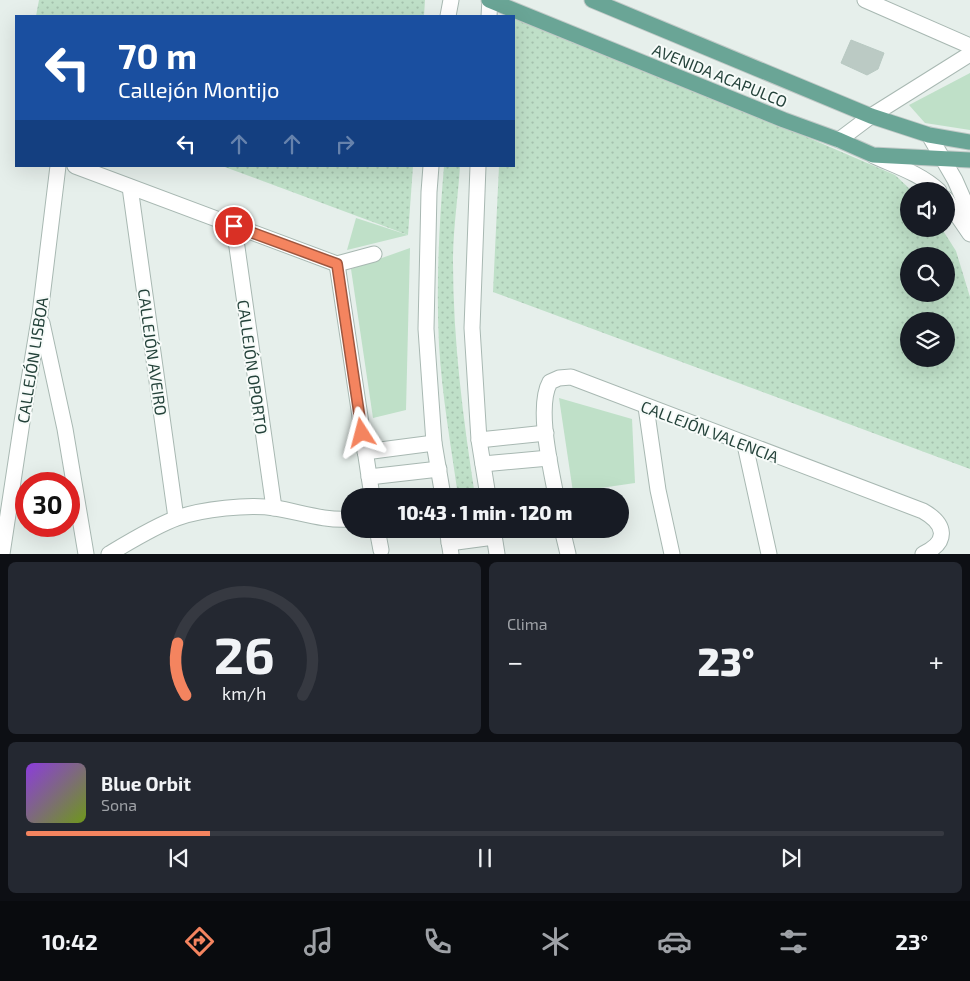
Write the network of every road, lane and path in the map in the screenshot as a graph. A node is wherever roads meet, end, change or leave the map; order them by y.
1 (451, 0) edge
2 (490, 0) edge
3 (865, 0) edge
4 (600, 1) edge
5 (448, 15) edge
6 (489, 15) edge
7 (970, 46) edge
8 (970, 54) edge
9 (871, 116) junction
10 (929, 136) junction
11 (839, 140) junction
12 (970, 142) edge
13 (873, 155) junction
14 (944, 160) junction
15 (970, 160) edge
16 (58, 167) edge
17 (78, 167) edge
18 (431, 167) edge
19 (478, 167) edge
20 (927, 182) edge
21 (130, 187) junction
22 (955, 212) edge
23 (970, 214) edge
24 (234, 226) junction
25 (970, 234) edge
26 (374, 254) dead end
27 (337, 264) junction
28 (40, 314) junction
29 (646, 407) junction
30 (546, 433) junction
31 (479, 440) junction
32 (434, 443) junction
33 (745, 445) junction
34 (365, 452) junction
35 (549, 458) junction
36 (482, 464) junction
37 (439, 469) junction
38 (369, 477) junction
39 (371, 488) edge
40 (442, 488) edge
41 (486, 488) edge
42 (555, 488) edge
43 (274, 508) junction
44 (176, 518) junction
45 (341, 518) edge
46 (379, 538) edge
47 (469, 538) edge
48 (495, 538) edge
49 (564, 538) edge
50 (449, 542) edge
51 (381, 550) dead end
52 (2, 554) edge
53 (86, 554) edge
54 (109, 554) edge
55 (497, 554) edge
56 (568, 554) edge
57 (672, 554) edge
58 (769, 554) edge
59 (923, 554) edge

1 - 5 street
2 - 6 street
2 - 11 main road, AVENIDA ACAPULCO
3 - 7 street
4 - 9 main road, AVENIDA ACAPULCO
8 - 9 street
9 - 10 main road, AVENIDA ACAPULCO
9 - 11 street
10 - 12 main road, AVENIDA ACAPULCO
10 - 14 street
11 - 13 main road, AVENIDA ACAPULCO
13 - 14 main road, AVENIDA ACAPULCO
13 - 20 street
14 - 15 main road, AVENIDA ACAPULCO
14 - 23 street
16 - 28 street, CALLEJÓN LISBOA
17 - 21 street
18 - 32 street
19 - 31 street
21 - 24 street
21 - 44 street, CALLEJÓN AVEIRO
22 - 25 street
24 - 27 street
24 - 43 street, CALLEJÓN OPORTO
26 - 27 street
27 - 34 street
28 - 52 street, CALLEJÓN LISBOA
28 - 53 street
29 - 30 street, CALLEJÓN VALENCIA
29 - 33 street, CALLEJÓN VALENCIA
29 - 57 street
30 - 31 street
30 - 35 street, CALLEJÓN VALENCIA
31 - 36 street
32 - 34 street
32 - 37 street
33 - 58 street
33 - 59 street, CALLEJÓN VALENCIA
34 - 38 street
35 - 36 street
35 - 42 street, CALLEJÓN VALENCIA
36 - 41 street
37 - 38 street
37 - 40 street
38 - 39 street
43 - 44 street
43 - 45 street
44 - 54 street
46 - 51 street
47 - 50 street
48 - 55 street
49 - 56 street

